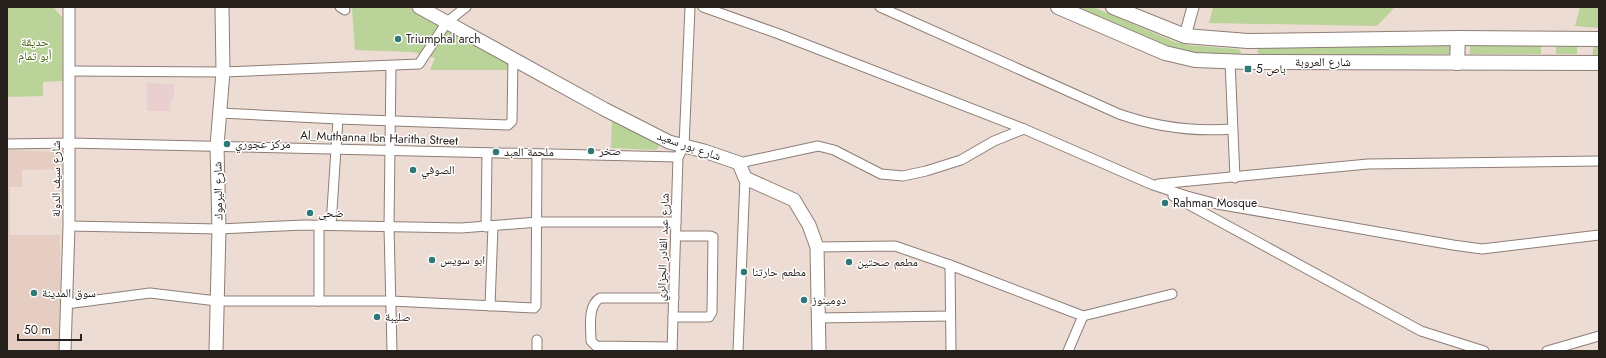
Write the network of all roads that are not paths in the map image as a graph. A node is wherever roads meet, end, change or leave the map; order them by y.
1 (70, 7) edge
2 (222, 7) edge
3 (419, 7) edge
4 (466, 7) edge
5 (690, 7) edge
6 (703, 7) edge
7 (880, 7) edge
8 (1058, 7) edge
9 (1113, 7) edge
10 (1193, 7) edge
11 (447, 22) junction
12 (1185, 36) junction
13 (1458, 38) junction
14 (1584, 39) junction
15 (1599, 39) edge
16 (1248, 41) junction
17 (513, 58) junction
18 (1230, 61) junction
19 (1248, 62) junction
20 (1457, 63) junction
21 (1584, 63) junction
22 (1599, 63) edge
23 (391, 66) junction
24 (70, 71) junction
25 (223, 72) junction
26 (220, 112) junction
27 (338, 119) junction
28 (390, 121) junction
29 (1024, 129) junction
30 (1232, 129) junction
31 (69, 143) junction
32 (7, 144) edge
33 (217, 146) junction
34 (336, 149) junction
35 (389, 150) junction
36 (681, 152) junction
37 (487, 153) junction
38 (536, 154) junction
39 (1599, 161) edge
40 (739, 164) junction
41 (745, 178) junction
42 (1235, 178) junction
43 (1153, 185) junction
44 (536, 222) junction
45 (676, 222) junction
46 (319, 225) junction
47 (331, 225) junction
48 (69, 226) junction
49 (489, 226) junction
50 (389, 227) junction
51 (219, 229) junction
52 (1599, 235) edge
53 (676, 236) junction
54 (817, 247) junction
55 (950, 265) junction
56 (1172, 294) dead end
57 (674, 298) junction
58 (217, 301) junction
59 (319, 301) junction
60 (391, 301) junction
61 (66, 304) junction
62 (490, 306) junction
63 (950, 316) junction
64 (1083, 316) junction
65 (673, 317) junction
66 (818, 318) junction
67 (1599, 336) edge
68 (537, 340) dead end
69 (672, 349) edge
70 (65, 351) edge
71 (216, 351) edge
72 (392, 351) edge
73 (537, 351) edge
74 (738, 351) edge
75 (819, 351) edge
76 (951, 351) edge
77 (1068, 351) edge
78 (1484, 351) edge
79 (1547, 351) edge

1 - 24 street, شارع سيف الدولة
2 - 25 main road, شارع اليرموك
3 - 11 main road, شارع بور سعيد
4 - 11 street
5 - 36 street, شارع عبد القادر الجزائري
6 - 29 street
7 - 30 street
8 - 18 main road, شارع العروبة
9 - 12 main road, شارع العروبة
10 - 12 street
11 - 17 main road, شارع بور سعيد
11 - 23 street
12 - 16 main road, شارع العروبة
13 - 14 main road, شارع العروبة
13 - 16 main road, شارع العروبة
13 - 20 main road
14 - 15 main road, شارع العروبة
14 - 21 main road
16 - 19 main road
17 - 28 street
17 - 36 main road, شارع بور سعيد
18 - 19 main road, شارع العروبة
18 - 30 street
19 - 20 main road, شارع العروبة
20 - 21 main road, شارع العروبة
21 - 22 main road, شارع العروبة
23 - 25 street
23 - 28 street
24 - 25 street
24 - 31 street, شارع سيف الدولة
25 - 26 main road, شارع اليرموك
26 - 27 street
26 - 33 main road, شارع اليرموك
27 - 28 street
27 - 34 street
28 - 35 street
29 - 40 street
29 - 43 street
30 - 42 street
31 - 32 street, Al_Muthanna Ibn Haritha Street
31 - 33 street, Al_Muthanna Ibn Haritha Street
31 - 48 street, شارع سيف الدولة
33 - 34 street, Al_Muthanna Ibn Haritha Street
33 - 51 main road, شارع اليرموك
34 - 35 street, Al_Muthanna Ibn Haritha Street
34 - 47 street
35 - 37 street, Al_Muthanna Ibn Haritha Street
35 - 50 street
36 - 38 street, Al_Muthanna Ibn Haritha Street
36 - 40 main road, شارع بور سعيد
36 - 45 street, شارع عبد القادر الجزائري
37 - 38 street, Al_Muthanna Ibn Haritha Street
37 - 49 street
38 - 44 street
39 - 42 street
40 - 41 main road
41 - 54 main road
41 - 74 street
42 - 43 street
43 - 52 street
43 - 78 street
44 - 45 street
44 - 49 street
44 - 62 street
45 - 53 street, شارع عبد القادر الجزائري
46 - 47 street
46 - 51 street
46 - 59 street
47 - 50 street
48 - 51 street
48 - 61 street, شارع سيف الدولة
49 - 50 street
49 - 62 street
50 - 60 street
51 - 58 main road, شارع اليرموك
53 - 57 street, شارع عبد القادر الجزائري
53 - 65 street
54 - 55 street
54 - 66 main road
55 - 63 street
55 - 64 street
56 - 64 street
57 - 65 street, شارع عبد القادر الجزائري
57 - 69 street
58 - 59 street
58 - 61 street
58 - 71 main road, شارع اليرموك
59 - 60 street
60 - 62 street
60 - 72 street
61 - 70 street, شارع سيف الدولة
63 - 66 street
63 - 76 street
64 - 77 street
65 - 69 street, شارع عبد القادر الجزائري
66 - 75 main road
67 - 79 street
68 - 73 street

